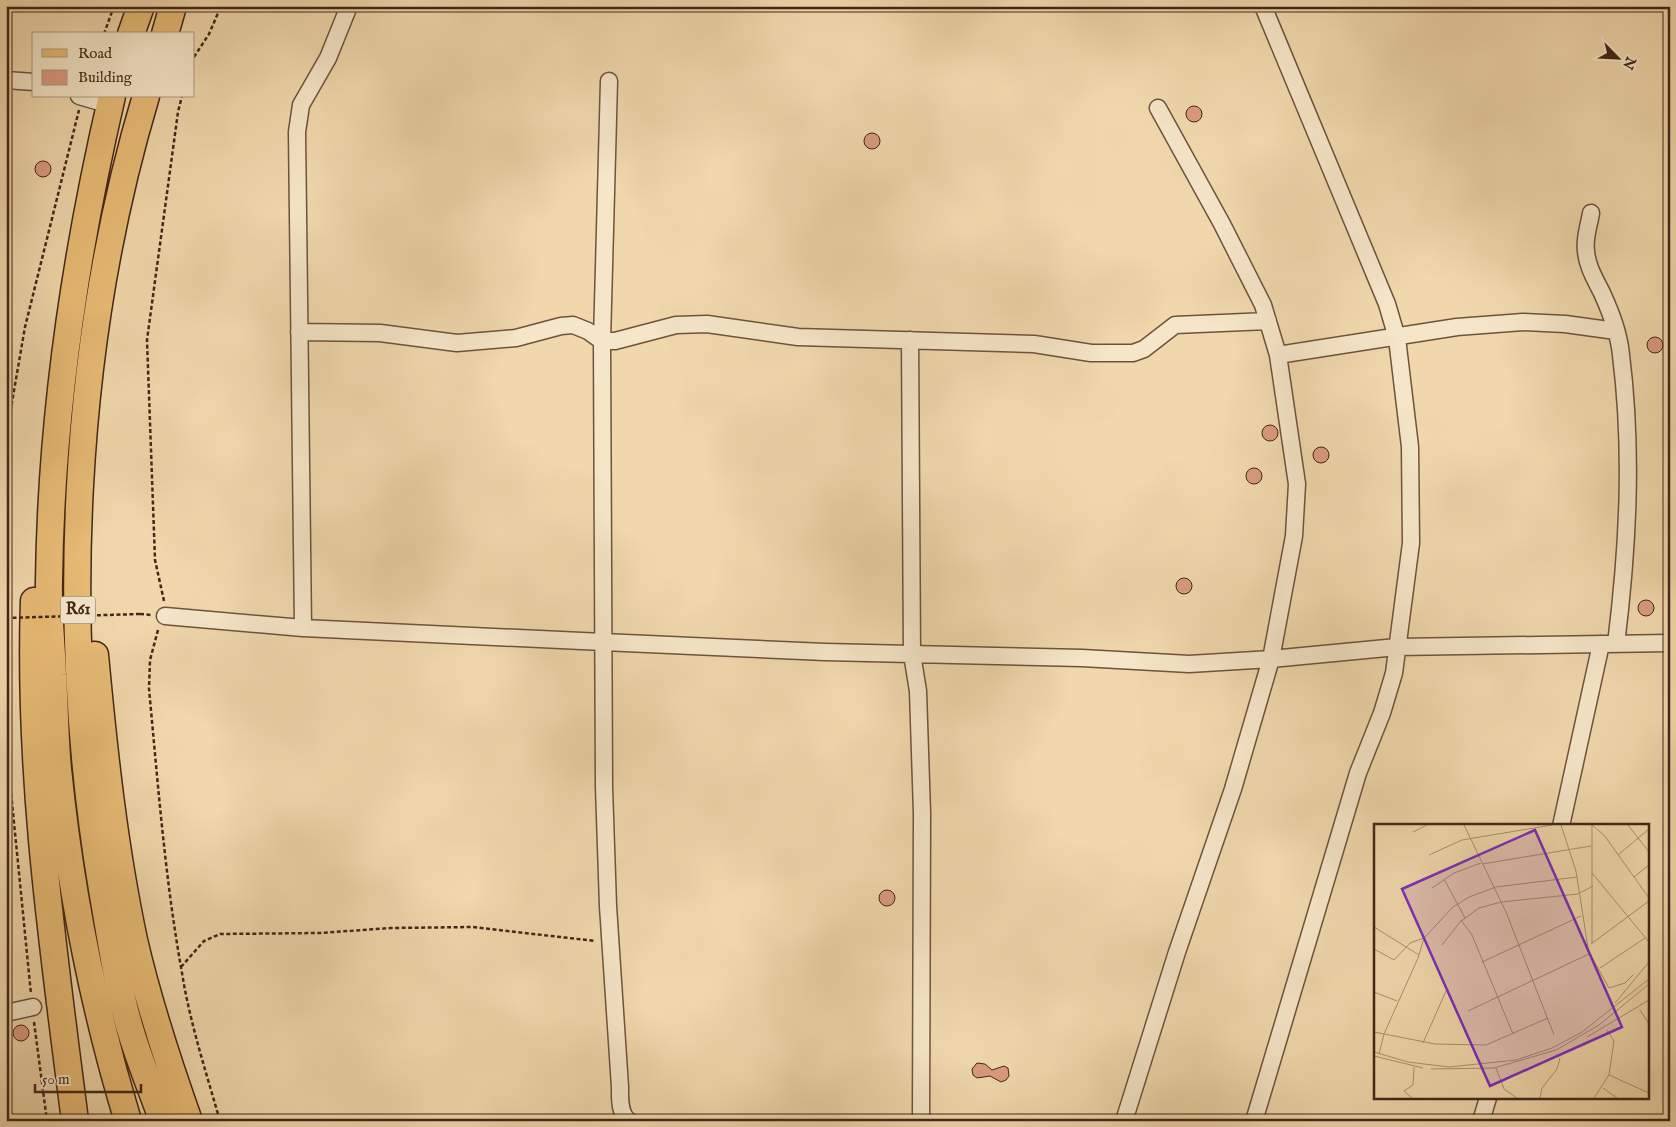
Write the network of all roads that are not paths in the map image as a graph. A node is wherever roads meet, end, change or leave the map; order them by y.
1 (141, 6) edge
2 (173, 6) edge
3 (350, 6) edge
4 (1263, 6) edge
5 (132, 32) edge
6 (166, 32) edge
7 (6, 80) edge
8 (609, 81) dead end
9 (32, 82) edge
10 (88, 98) edge
11 (145, 98) edge
12 (111, 101) edge
13 (1158, 108) dead end
14 (135, 132) junction
15 (1592, 213) dead end
16 (76, 272) junction
17 (1268, 322) junction
18 (1616, 331) junction
19 (300, 332) junction
20 (1397, 338) junction
21 (910, 340) junction
22 (602, 341) junction
23 (1278, 355) junction
24 (165, 616) dead end
25 (304, 628) junction
26 (604, 642) junction
27 (1670, 643) edge
28 (1608, 644) junction
29 (1397, 647) junction
30 (912, 654) junction
31 (1271, 659) junction
32 (1562, 824) edge
33 (33, 1007) road end
34 (6, 1012) edge
35 (1487, 1100) edge
36 (75, 1121) edge
37 (128, 1121) edge
38 (163, 1121) edge
39 (189, 1121) edge
40 (629, 1121) edge
41 (921, 1121) edge
42 (1124, 1121) edge
43 (1254, 1121) edge
44 (1481, 1121) edge

1 - 5 main road
2 - 6 main road
3 - 19 street
4 - 20 street
7 - 9 street
8 - 22 street
10 - 12 street
11 - 14 main road, R61
12 - 16 main road, R61
13 - 17 street
14 - 38 main road, R61
14 - 39 main road
15 - 18 street
16 - 36 main road
16 - 37 main road, R61
17 - 21 street
17 - 23 street
18 - 20 street
18 - 28 street
19 - 22 street
19 - 25 street
20 - 23 street
20 - 29 street
21 - 22 street
21 - 30 street
22 - 26 street
23 - 31 street
24 - 25 street
25 - 26 street
26 - 30 street
26 - 40 street
27 - 28 street
28 - 29 street
28 - 32 street
29 - 31 street
29 - 43 street
30 - 31 street
30 - 41 street
31 - 42 street
33 - 34 street
35 - 44 street

